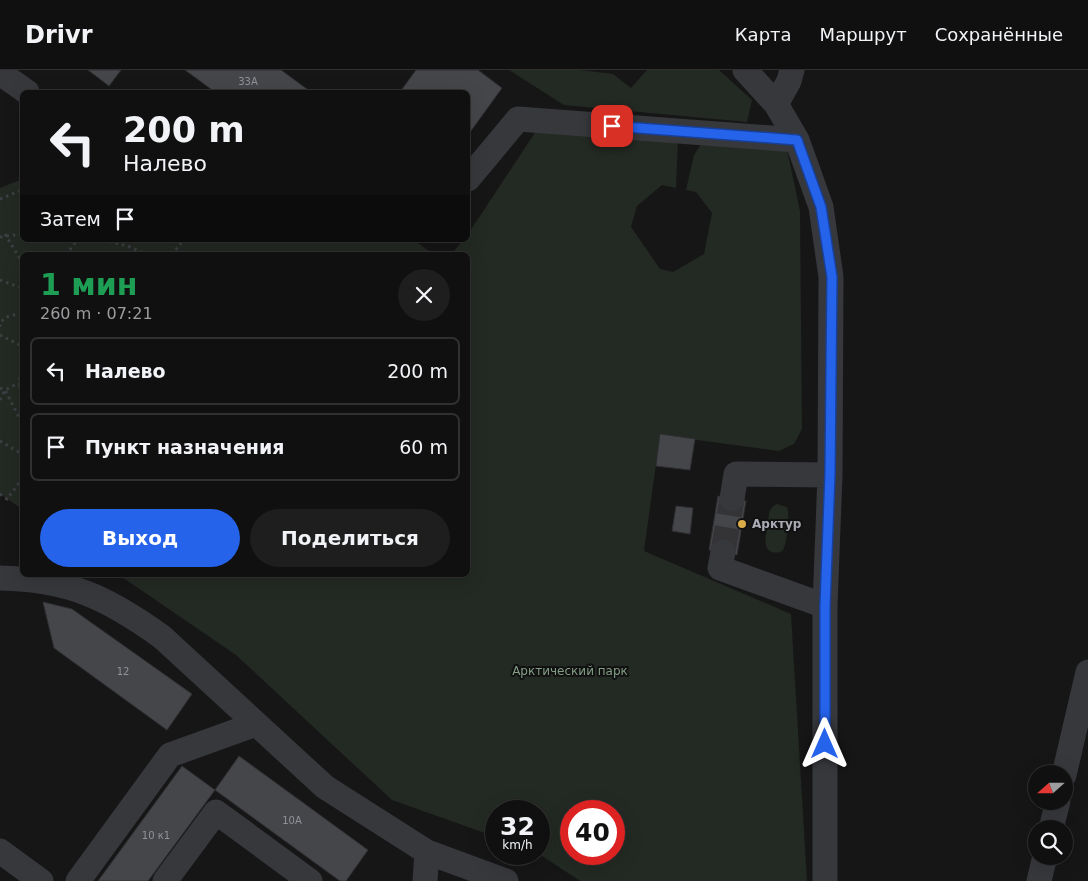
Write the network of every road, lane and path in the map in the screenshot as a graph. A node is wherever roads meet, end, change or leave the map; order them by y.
1 (745, 70) edge
2 (792, 70) edge
3 (0, 73) edge
4 (24, 90) edge
5 (776, 104) junction
6 (797, 140) junction
7 (470, 177) edge
8 (20, 191) edge
9 (0, 199) edge
10 (6, 234) junction
11 (20, 234) edge
12 (0, 237) edge
13 (111, 242) edge
14 (141, 252) edge
15 (20, 258) edge
16 (0, 280) edge
17 (20, 287) edge
18 (20, 314) edge
19 (0, 327) edge
20 (0, 335) edge
21 (20, 345) edge
22 (20, 377) edge
23 (19, 383) junction
24 (0, 388) edge
25 (20, 388) edge
26 (5, 390) junction
27 (0, 400) edge
28 (20, 419) edge
29 (0, 441) edge
30 (20, 453) edge
31 (830, 474) junction
32 (20, 482) edge
33 (0, 494) edge
34 (732, 499) tunnel mouth
35 (722, 552) tunnel mouth
36 (0, 578) edge
37 (825, 606) junction
38 (1088, 672) edge
39 (256, 724) junction
40 (1066, 765) edge
41 (0, 851) edge
42 (428, 852) junction
43 (1043, 865) edge
44 (473, 875) edge
45 (41, 881) edge
46 (78, 881) edge
47 (165, 881) edge
48 (310, 881) edge
49 (425, 881) edge
50 (506, 881) edge
51 (825, 881) edge
52 (1039, 881) edge

1 - 5 street
2 - 5 street
3 - 4 street
5 - 6 street
6 - 7 street
6 - 31 street
8 - 9 path
10 - 11 path
10 - 12 path
10 - 15 path
13 - 14 path
16 - 17 path
18 - 19 path
20 - 21 path
22 - 23 path
23 - 25 path
23 - 26 path
24 - 26 path
26 - 27 path
26 - 28 path
29 - 30 path
31 - 34 street
31 - 37 street
32 - 33 path
35 - 37 street
36 - 39 street
37 - 51 street
38 - 40 street
39 - 42 street
39 - 46 street
41 - 45 street
42 - 44 street
42 - 49 street
43 - 52 street
44 - 50 street
47 - 48 street

